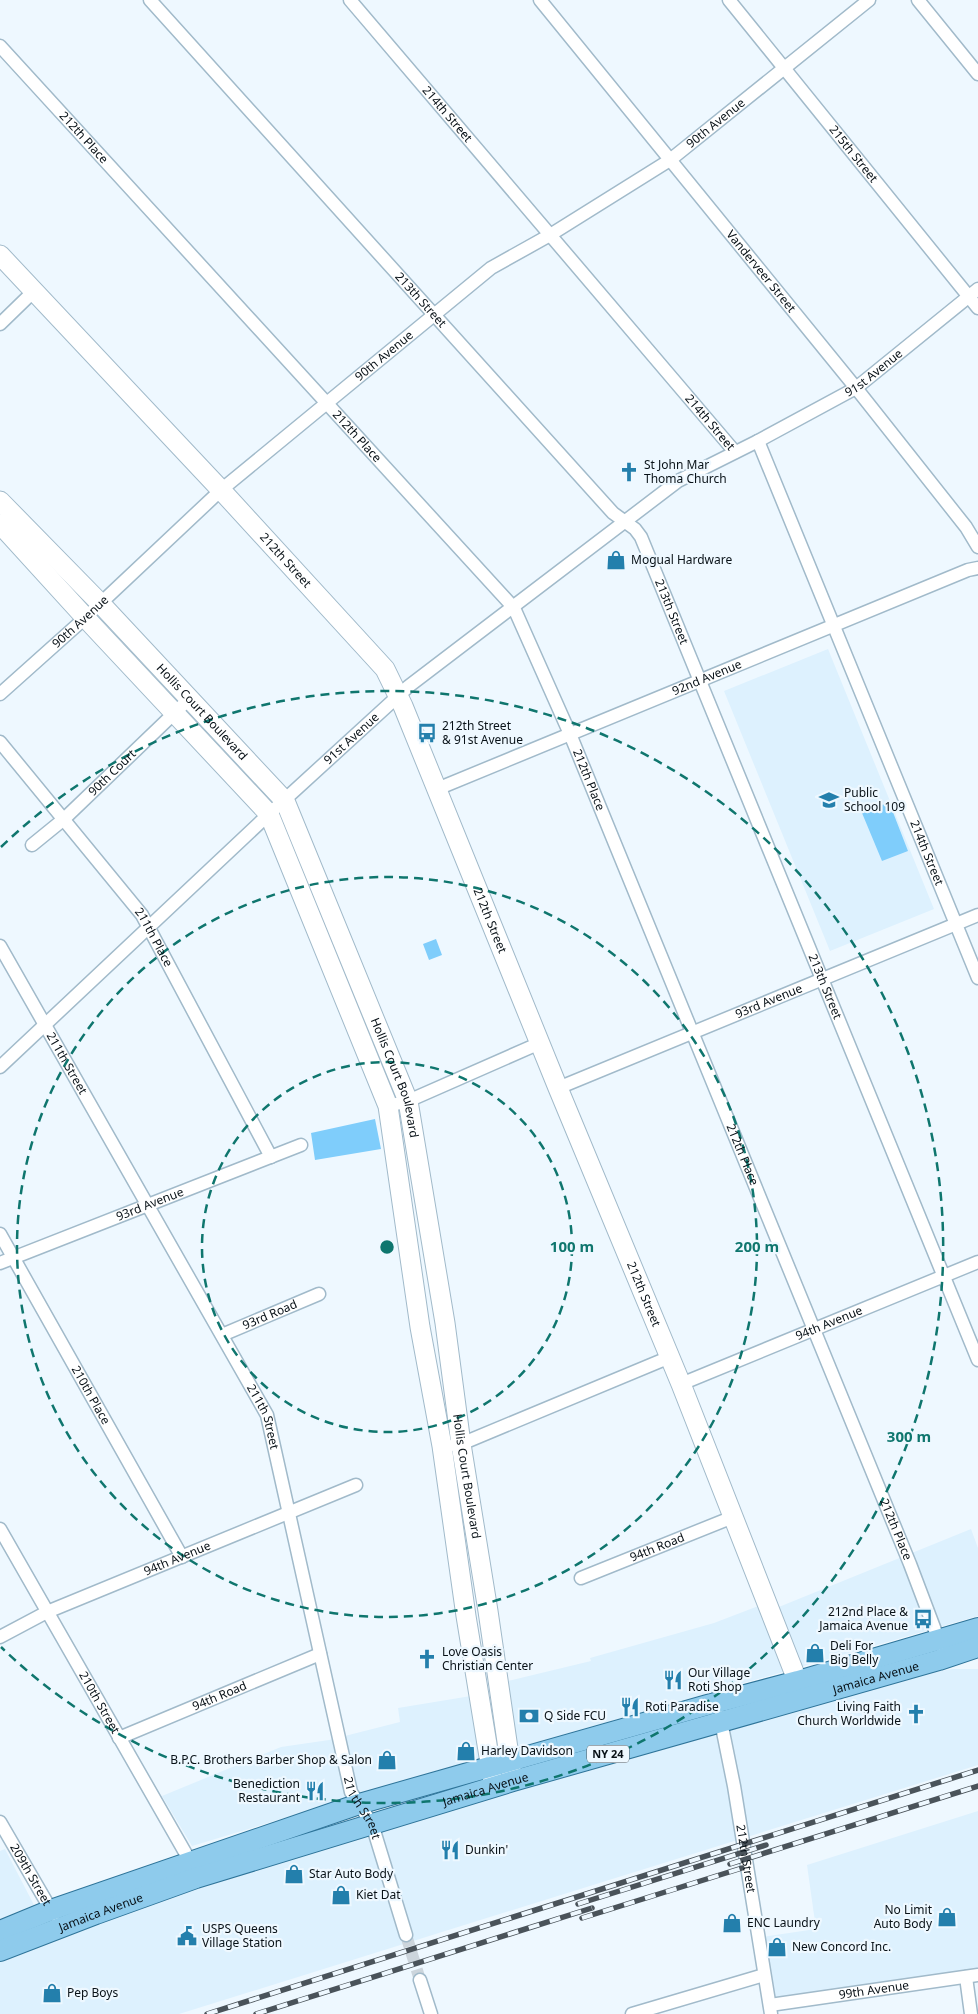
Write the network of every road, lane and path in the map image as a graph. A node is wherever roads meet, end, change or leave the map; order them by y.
1 (150, 0) edge
2 (350, 0) edge
3 (540, 0) edge
4 (729, 0) edge
5 (869, 0) edge
6 (918, 0) edge
7 (0, 46) edge
8 (784, 68) junction
9 (978, 74) edge
10 (670, 160) junction
11 (550, 234) junction
12 (0, 255) edge
13 (34, 291) junction
14 (973, 293) edge
15 (978, 308) edge
16 (434, 316) junction
17 (0, 324) edge
18 (856, 388) junction
19 (327, 403) junction
20 (758, 441) junction
21 (735, 452) junction
22 (221, 490) junction
23 (0, 500) edge
24 (625, 522) junction
25 (0, 524) edge
26 (26, 540) junction
27 (978, 546) edge
28 (978, 568) edge
29 (100, 603) junction
30 (514, 608) junction
31 (85, 618) junction
32 (834, 626) junction
33 (700, 681) junction
34 (0, 694) edge
35 (398, 696) junction
36 (189, 699) junction
37 (175, 714) junction
38 (570, 734) junction
39 (0, 742) edge
40 (437, 789) junction
41 (285, 801) junction
42 (269, 814) junction
43 (64, 819) junction
44 (32, 845) dead end
45 (324, 897) junction
46 (306, 904) junction
47 (978, 915) edge
48 (956, 924) junction
49 (149, 927) junction
50 (0, 946) edge
51 (822, 978) junction
52 (978, 978) edge
53 (366, 998) junction
54 (347, 1007) junction
55 (45, 1025) junction
56 (692, 1032) junction
57 (540, 1043) junction
58 (0, 1067) edge
59 (558, 1088) junction
60 (408, 1101) junction
61 (388, 1106) junction
62 (301, 1145) dead end
63 (271, 1157) junction
64 (148, 1206) junction
65 (426, 1208) junction
66 (404, 1214) junction
67 (0, 1234) edge
68 (14, 1258) junction
69 (978, 1262) edge
70 (0, 1263) edge
71 (944, 1276) junction
72 (319, 1294) dead end
73 (445, 1323) junction
74 (420, 1327) junction
75 (813, 1329) junction
76 (222, 1335) junction
77 (670, 1357) junction
78 (978, 1360) edge
79 (680, 1384) junction
80 (461, 1444) junction
81 (442, 1446) junction
82 (356, 1485) dead end
83 (288, 1514) junction
84 (734, 1517) junction
85 (474, 1525) junction
86 (0, 1529) edge
87 (453, 1529) junction
88 (182, 1556) junction
89 (581, 1578) dead end
90 (488, 1611) junction
91 (47, 1612) junction
92 (466, 1616) junction
93 (978, 1628) edge
94 (0, 1637) edge
95 (978, 1647) edge
96 (942, 1649) junction
97 (320, 1654) junction
98 (801, 1689) junction
99 (717, 1702) junction
100 (722, 1722) junction
101 (119, 1738) junction
102 (500, 1764) junction
103 (504, 1784) junction
104 (359, 1804) junction
105 (0, 1822) edge
106 (372, 1824) junction
107 (193, 1870) junction
108 (56, 1919) junction
109 (0, 1931) edge
110 (406, 1935) tunnel mouth
111 (0, 1951) edge
112 (764, 1975) junction
113 (972, 1976) edge
114 (420, 1980) tunnel mouth
115 (771, 2010) edge
116 (431, 2014) edge
117 (632, 2014) edge
118 (971, 2014) edge

1 - 16 street, 213th Street
2 - 11 street, 214th Street
3 - 10 street, Vanderveer Street
4 - 8 street, 215th Street
5 - 8 street, 90th Avenue
6 - 9 street
7 - 19 street, 212th Place
8 - 10 street, 90th Avenue
8 - 14 street, 215th Street
10 - 11 street, 90th Avenue
10 - 18 street, Vanderveer Street
11 - 16 street, 90th Avenue
11 - 21 street, 214th Street
12 - 13 main road, 212th Street
13 - 17 street
13 - 22 main road, 212th Street
14 - 15 street, 215th Street
14 - 18 street, 91st Avenue
16 - 19 street, 90th Avenue
16 - 24 street, 213th Street
18 - 20 street, 91st Avenue
18 - 27 street, Vanderveer Street
19 - 22 street, 90th Avenue
19 - 30 street, 212th Place
20 - 21 street, 214th Street
20 - 32 street, 214th Street
21 - 24 street, 91st Avenue
22 - 29 street, 90th Avenue
22 - 35 main road, 212th Street
23 - 26 main road, Hollis Court Boulevard
24 - 30 street, 91st Avenue
24 - 33 street, 213th Street
25 - 26 main road, Hollis Court Boulevard
26 - 29 main road, Hollis Court Boulevard
26 - 31 main road, Hollis Court Boulevard
28 - 32 street, 92nd Avenue
29 - 31 street, 90th Avenue
29 - 36 main road, Hollis Court Boulevard
30 - 35 street, 91st Avenue
30 - 38 street, 212th Place
31 - 34 street, 90th Avenue
31 - 37 main road, Hollis Court Boulevard
32 - 33 street, 92nd Avenue
32 - 48 street, 214th Street
33 - 38 street, 92nd Avenue
33 - 51 street, 213th Street
35 - 40 main road, 212th Street
35 - 41 street, 91st Avenue
36 - 37 street, 90th Court
36 - 41 main road, Hollis Court Boulevard
37 - 42 main road, Hollis Court Boulevard
37 - 43 street, 90th Court
38 - 40 street, 92nd Avenue
38 - 56 street, 212th Place
39 - 43 street, 211th Place
40 - 57 main road, 212th Street
41 - 42 street, 91st Avenue
41 - 45 main road, Hollis Court Boulevard
42 - 46 main road, Hollis Court Boulevard
42 - 49 street, 91st Avenue
43 - 44 street, 90th Court
43 - 49 street, 211th Place
45 - 46 main road
45 - 53 main road, Hollis Court Boulevard
46 - 54 main road, Hollis Court Boulevard
47 - 48 street, 93rd Avenue
48 - 51 street, 93rd Avenue
48 - 52 street, 214th Street
49 - 55 street, 91st Avenue
49 - 63 street, 211th Place
50 - 55 street, 211th Street
51 - 56 street, 93rd Avenue
51 - 71 street, 213th Street
53 - 54 main road
53 - 60 main road, Hollis Court Boulevard
54 - 61 main road, Hollis Court Boulevard
55 - 58 street, 91st Avenue
55 - 64 street, 211th Street
56 - 59 street, 93rd Avenue
56 - 75 street, 212th Place
57 - 59 main road, 212th Street
57 - 60 street
59 - 77 main road, 212th Street
60 - 61 street
60 - 65 main road, Hollis Court Boulevard
61 - 66 main road, Hollis Court Boulevard
62 - 63 street, 93rd Avenue
63 - 64 street, 93rd Avenue
64 - 68 street, 93rd Avenue
64 - 76 street, 211th Street
65 - 66 main road
65 - 73 main road, Hollis Court Boulevard
66 - 74 main road, Hollis Court Boulevard
67 - 68 street, 210th Place
68 - 70 street, 93rd Avenue
68 - 88 street, 210th Place
69 - 71 street, 94th Avenue
71 - 75 street, 94th Avenue
71 - 78 street, 213th Street
72 - 76 street, 93rd Road
73 - 74 main road
73 - 80 main road, Hollis Court Boulevard
74 - 81 main road, Hollis Court Boulevard
75 - 79 street, 94th Avenue
75 - 96 street, 212th Place
76 - 83 street, 211th Street
77 - 79 main road, 212th Street
77 - 80 street
79 - 84 main road, 212th Street
80 - 81 street
80 - 85 main road, Hollis Court Boulevard
81 - 87 main road, Hollis Court Boulevard
82 - 83 street, 94th Avenue
83 - 88 street, 94th Avenue
83 - 97 street, 211th Street
84 - 89 street, 94th Road
84 - 98 main road, 212th Street
85 - 87 main road
85 - 90 main road, Hollis Court Boulevard
86 - 91 street, 210th Street
87 - 92 main road, Hollis Court Boulevard
88 - 91 street, 94th Avenue
90 - 92 main road
90 - 102 main road, Hollis Court Boulevard
91 - 94 street, 94th Avenue
91 - 101 street, 210th Street
92 - 102 main road, Hollis Court Boulevard
93 - 96 main road, Jamaica Avenue / NY 24
95 - 96 main road, Jamaica Avenue
96 - 98 main road, Jamaica Avenue / NY 24
97 - 101 street, 94th Road
97 - 104 street, 211th Street
98 - 99 main road, Jamaica Avenue
98 - 100 main road, Jamaica Avenue / NY 24
99 - 100 street, 212th Street
99 - 102 main road, Jamaica Avenue
100 - 103 main road, Jamaica Avenue / NY 24
100 - 112 street, 212th Street
101 - 107 street, 210th Street
102 - 103 main road, Hollis Court Boulevard
102 - 104 main road, Jamaica Avenue
103 - 106 main road, Jamaica Avenue
104 - 106 street, 211th Street
104 - 107 main road, Jamaica Avenue
105 - 108 street, 209th Street
106 - 107 main road, Jamaica Avenue
106 - 110 street, 211th Street
107 - 108 main road, Jamaica Avenue
108 - 109 main road, Jamaica Avenue
108 - 111 main road, Jamaica Avenue
112 - 115 street, 212th Street
112 - 117 street
113 - 115 street, 99th Avenue
113 - 118 street
114 - 116 street

